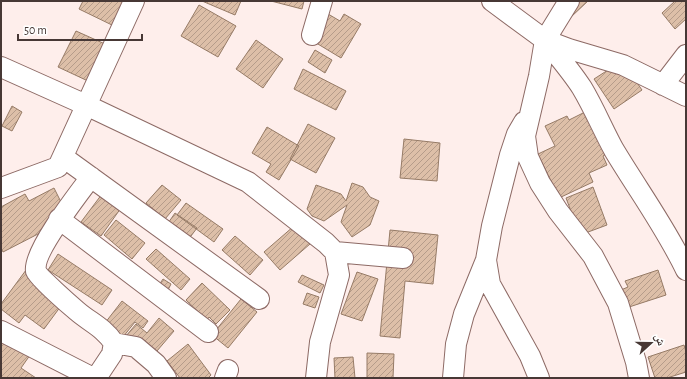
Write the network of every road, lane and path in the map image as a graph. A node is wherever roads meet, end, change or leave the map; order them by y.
1 (134, 1) edge
2 (322, 1) edge
3 (492, 1) edge
4 (569, 1) edge
5 (312, 35) dead end
6 (545, 40) junction
7 (686, 55) edge
8 (1, 67) edge
9 (663, 85) junction
10 (686, 96) edge
11 (86, 105) junction
12 (533, 106) junction
13 (63, 157) junction
14 (91, 177) junction
15 (1, 188) edge
16 (59, 219) junction
17 (335, 252) junction
18 (403, 258) dead end
19 (486, 260) junction
20 (686, 270) edge
21 (259, 299) dead end
22 (1, 330) edge
23 (208, 332) dead end
24 (114, 343) junction
25 (93, 378) edge
26 (96, 378) edge
27 (166, 378) edge
28 (316, 378) edge
29 (453, 378) edge
30 (539, 378) edge
31 (639, 378) edge

1 - 11 street
2 - 5 street
3 - 6 street
4 - 6 street
6 - 9 street
6 - 12 street
6 - 20 street
7 - 9 street
8 - 11 street
9 - 10 street
11 - 13 street
11 - 17 street
12 - 19 street
12 - 31 street
13 - 14 street
13 - 15 street
14 - 16 street
14 - 21 street
16 - 23 street
16 - 24 street
17 - 18 street
17 - 28 street
19 - 29 street
19 - 30 street
22 - 25 street
24 - 26 street
24 - 27 street

